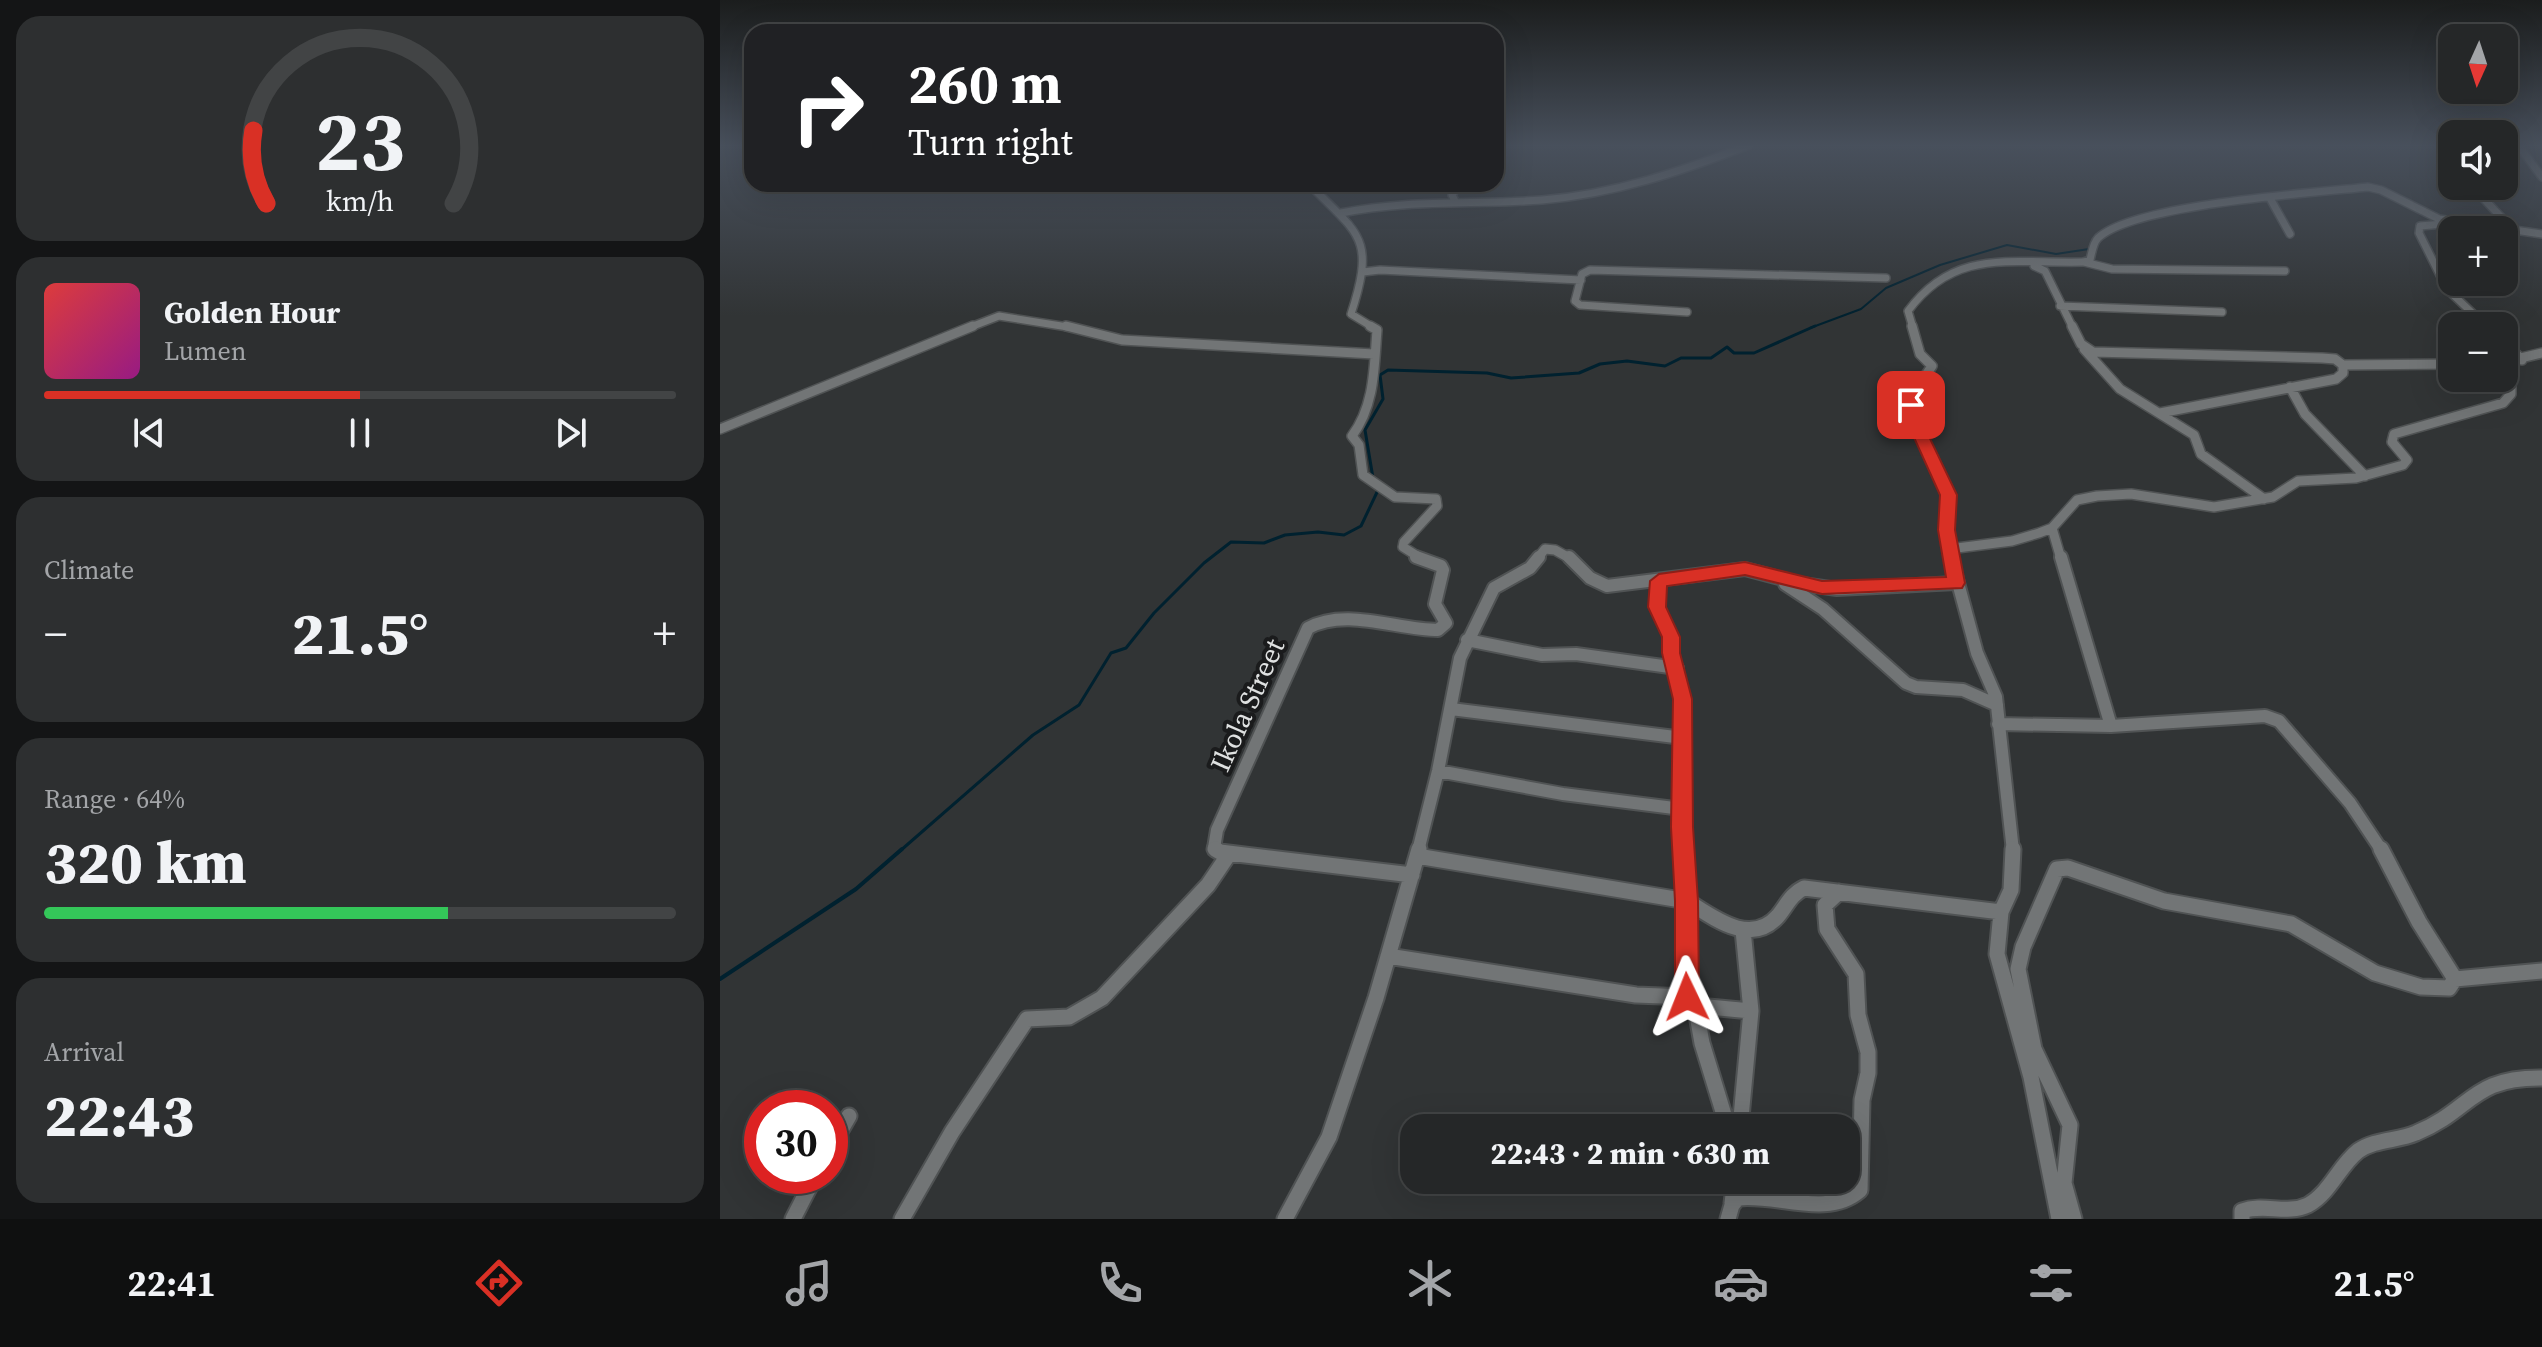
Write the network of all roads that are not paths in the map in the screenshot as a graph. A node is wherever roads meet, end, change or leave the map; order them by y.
1 (1329, 202) edge
2 (1398, 202) edge
3 (2250, 202) edge
4 (2272, 202) edge
5 (2401, 202) edge
6 (1341, 213) junction
7 (2438, 217) edge
8 (2438, 223) edge
9 (2518, 231) edge
10 (2290, 234) dead end
11 (2542, 234) edge
12 (2083, 262) junction
13 (2025, 264) junction
14 (2285, 271) dead end
15 (2438, 271) edge
16 (1363, 272) junction
17 (1886, 278) dead end
18 (1581, 280) junction
19 (2454, 296) edge
20 (2060, 306) junction
21 (1687, 312) dead end
22 (2222, 312) dead end
23 (2471, 312) edge
24 (2085, 347) junction
25 (2542, 353) edge
26 (1374, 354) junction
27 (2518, 356) edge
28 (2518, 360) edge
29 (2522, 360) junction
30 (2438, 364) edge
31 (2343, 365) junction
32 (2290, 387) junction
33 (2511, 392) edge
34 (2160, 413) junction
35 (720, 429) edge
36 (2365, 476) junction
37 (2264, 499) junction
38 (2052, 528) junction
39 (1949, 549) junction
40 (1770, 574) junction
41 (1659, 581) junction
42 (1956, 583) junction
43 (1467, 640) junction
44 (1677, 668) junction
45 (1997, 705) junction
46 (1451, 709) junction
47 (1998, 724) junction
48 (2111, 726) junction
49 (1683, 738) junction
50 (1438, 771) junction
51 (1682, 809) junction
52 (1229, 854) junction
53 (1417, 856) junction
54 (1412, 875) junction
55 (1839, 892) junction
56 (1687, 901) junction
57 (2001, 912) junction
58 (1743, 930) junction
59 (1388, 956) junction
60 (2542, 971) edge
61 (2455, 979) junction
62 (1691, 1001) junction
63 (1751, 1011) junction
64 (2542, 1078) edge
65 (1724, 1114) edge
66 (1741, 1114) edge
67 (806, 1194) edge
68 (1730, 1212) edge
69 (793, 1219) edge
70 (902, 1219) edge
71 (1285, 1219) edge
72 (2059, 1219) edge
73 (2074, 1219) edge
74 (2242, 1219) edge

1 - 6 street, Ikola Street
2 - 6 street
3 - 12 street
4 - 10 street
5 - 7 street
6 - 16 street, Ikola Street
8 - 15 street
9 - 11 street
12 - 13 street
12 - 14 street
13 - 20 street
13 - 39 street
16 - 18 street
16 - 26 street, Ikola Street
17 - 18 street
18 - 21 street
19 - 23 street
20 - 22 street
20 - 24 street
24 - 31 street
24 - 34 street
25 - 29 street
26 - 35 street
26 - 52 street, Ikola Street
27 - 29 street
28 - 29 street
30 - 31 street
31 - 32 street
32 - 34 street
32 - 36 street
33 - 36 street
34 - 37 street
36 - 37 street
37 - 38 street
38 - 39 street
38 - 48 street
39 - 42 street
40 - 41 street
40 - 42 street
40 - 45 street
41 - 43 street
41 - 44 street
42 - 45 street
43 - 44 street
43 - 46 street
44 - 49 street
45 - 47 street
46 - 49 street
46 - 50 street
47 - 48 street
47 - 57 street
48 - 61 street
49 - 51 street
50 - 51 street
50 - 53 street
51 - 56 street
52 - 54 street
52 - 70 street
53 - 54 street
53 - 56 street
54 - 59 street
55 - 57 street
55 - 58 street
55 - 68 street
56 - 58 street
56 - 62 street
57 - 72 street
58 - 63 street
59 - 62 street
59 - 71 street
60 - 61 street
61 - 73 street
62 - 63 street
62 - 65 street
63 - 66 street
64 - 74 street
67 - 69 street

